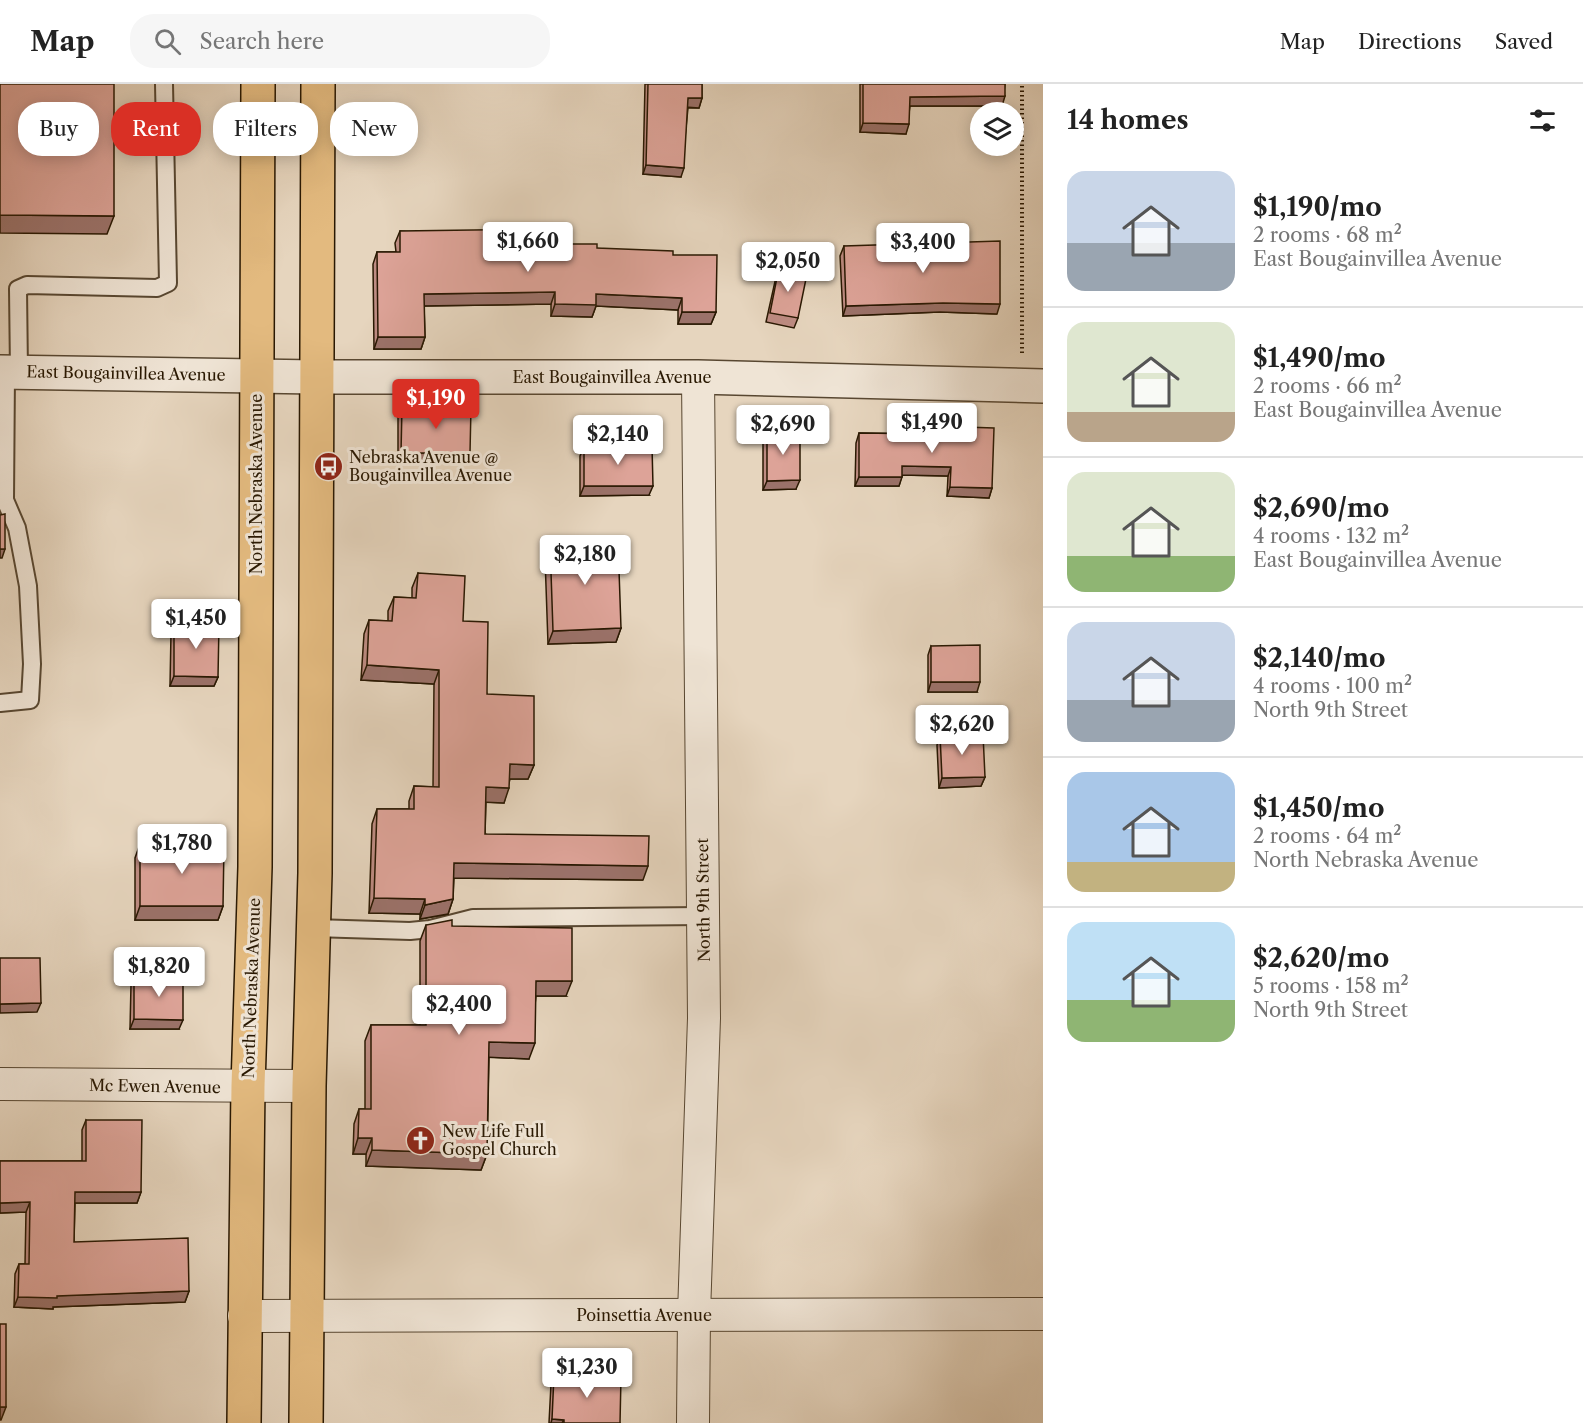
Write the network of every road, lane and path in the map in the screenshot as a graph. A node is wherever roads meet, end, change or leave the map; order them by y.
1 (164, 84) edge
2 (258, 84) edge
3 (318, 84) edge
4 (1022, 84) edge
5 (1022, 361) dead end
6 (8, 372) edge
7 (256, 375) junction
8 (316, 377) junction
9 (698, 377) junction
10 (1043, 386) edge
11 (0, 703) edge
12 (703, 916) junction
13 (314, 928) junction
14 (0, 1084) edge
15 (248, 1086) junction
16 (309, 1086) junction
17 (694, 1314) junction
18 (1043, 1314) edge
19 (244, 1317) junction
20 (306, 1317) junction
21 (243, 1423) edge
22 (306, 1423) edge
23 (693, 1423) edge

1 - 6 lane
2 - 7 main road, North Nebraska Avenue
3 - 8 main road
4 - 5 path
6 - 7 street, East Bougainvillea Avenue
6 - 11 lane
7 - 8 street, East Bougainvillea Avenue
7 - 15 main road, North Nebraska Avenue
8 - 9 street, East Bougainvillea Avenue
8 - 13 main road
9 - 10 street, East Bougainvillea Avenue
9 - 12 street, North 9th Street
12 - 13 lane
12 - 17 street, North 9th Street
13 - 16 main road
14 - 15 street, Mc Ewen Avenue
15 - 16 street, Mc Ewen Avenue
15 - 19 main road, North Nebraska Avenue
16 - 20 main road
17 - 18 street, Poinsettia Avenue
17 - 20 street, Poinsettia Avenue
17 - 23 street, North 9th Street
19 - 20 street, Poinsettia Avenue
19 - 21 main road, North Nebraska Avenue
20 - 22 main road

